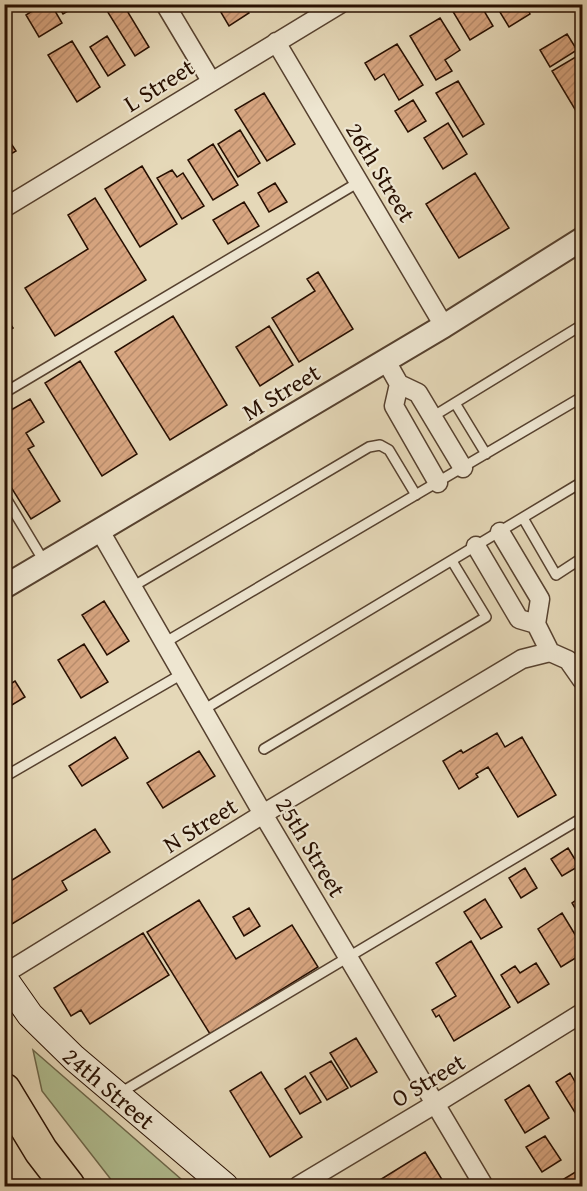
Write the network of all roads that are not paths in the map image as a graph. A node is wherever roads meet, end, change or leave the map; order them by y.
1 (11, 4) edge
2 (165, 4) edge
3 (340, 4) edge
4 (4, 8) edge
5 (276, 42) junction
6 (211, 81) junction
7 (359, 182) junction
8 (4, 208) edge
9 (582, 239) edge
10 (582, 325) edge
11 (444, 326) junction
12 (386, 361) junction
13 (399, 384) junction
14 (4, 393) edge
15 (582, 398) edge
16 (455, 403) junction
17 (432, 417) junction
18 (486, 454) junction
19 (463, 468) junction
20 (582, 482) edge
21 (438, 483) junction
22 (4, 495) edge
23 (416, 495) junction
24 (523, 518) junction
25 (100, 531) junction
26 (500, 532) junction
27 (476, 546) junction
28 (582, 558) edge
29 (452, 561) junction
30 (45, 563) junction
31 (4, 587) edge
32 (132, 587) junction
33 (536, 624) junction
34 (164, 643) junction
35 (550, 652) junction
36 (182, 674) junction
37 (582, 680) edge
38 (203, 710) junction
39 (264, 749) dead end
40 (4, 777) edge
41 (263, 814) junction
42 (582, 818) edge
43 (349, 958) junction
44 (4, 976) edge
45 (582, 1013) edge
46 (4, 1090) edge
47 (117, 1095) junction
48 (435, 1104) junction
49 (68, 1186) edge
50 (225, 1186) edge
51 (298, 1186) edge
52 (484, 1186) edge

1 - 4 lane
2 - 6 street
3 - 5 street, L Street
5 - 6 street, L Street
5 - 7 street, 26th Street
6 - 8 street, L Street
7 - 11 street, 26th Street
7 - 14 lane
9 - 11 street, M Street
10 - 16 lane
11 - 12 street, M Street
12 - 13 street
12 - 25 street, M Street
13 - 17 street
13 - 21 street
15 - 18 lane
16 - 17 lane
16 - 18 lane
17 - 19 street
18 - 19 lane
19 - 21 lane
20 - 24 lane
21 - 23 lane
22 - 30 lane
23 - 32 lane
23 - 34 lane
24 - 26 lane
24 - 28 lane
25 - 30 street, M Street
25 - 32 street, 25th Street
26 - 27 lane
26 - 33 street
27 - 29 lane
27 - 33 street
29 - 38 lane
29 - 39 lane
30 - 31 street, M Street
32 - 34 street, 25th Street
33 - 35 street
34 - 36 street, 25th Street
35 - 37 street
35 - 41 street, N Street
36 - 38 street, 25th Street
36 - 40 lane
38 - 41 street, 25th Street
41 - 43 street, 25th Street
41 - 44 street, N Street
42 - 43 lane
43 - 47 lane
43 - 48 street, 25th Street
44 - 47 main road, 24th Street
45 - 48 street, O Street
46 - 49 highway
47 - 50 main road, 24th Street
48 - 51 street, O Street
48 - 52 street, 25th Street

